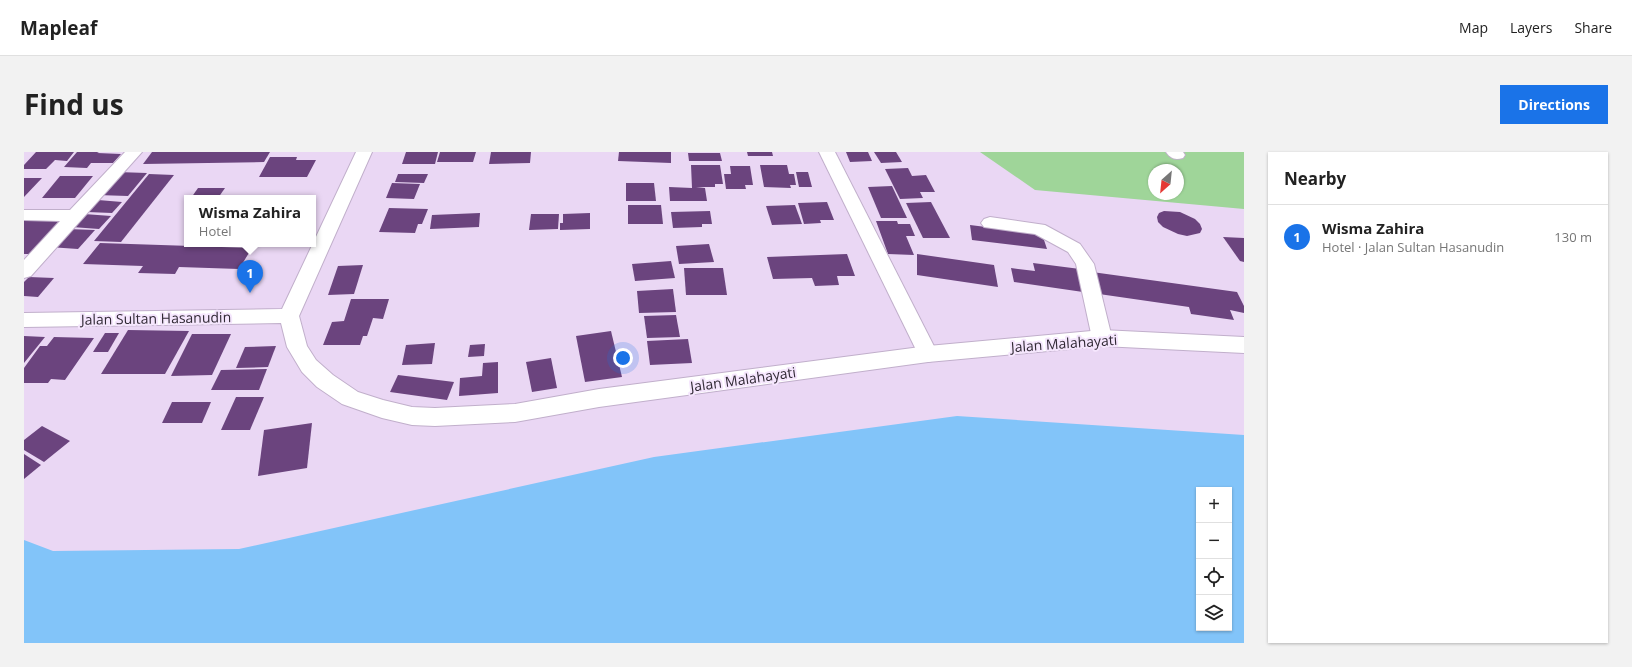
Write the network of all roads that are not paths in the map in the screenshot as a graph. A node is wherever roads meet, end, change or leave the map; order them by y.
1 (134, 152) edge
2 (364, 152) edge
3 (827, 152) edge
4 (24, 215) edge
5 (75, 216) junction
6 (990, 223) dead end
7 (24, 272) edge
8 (289, 316) junction
9 (24, 320) edge
10 (1102, 338) junction
11 (1244, 345) edge
12 (928, 354) junction

1 - 5 main road
2 - 8 main road
3 - 12 main road
4 - 5 main road
5 - 7 main road
6 - 10 main road
8 - 9 main road, Jalan Sultan Hasanudin
8 - 12 main road, Jalan Malahayati
10 - 11 main road, Jalan Malahayati
10 - 12 main road, Jalan Malahayati

